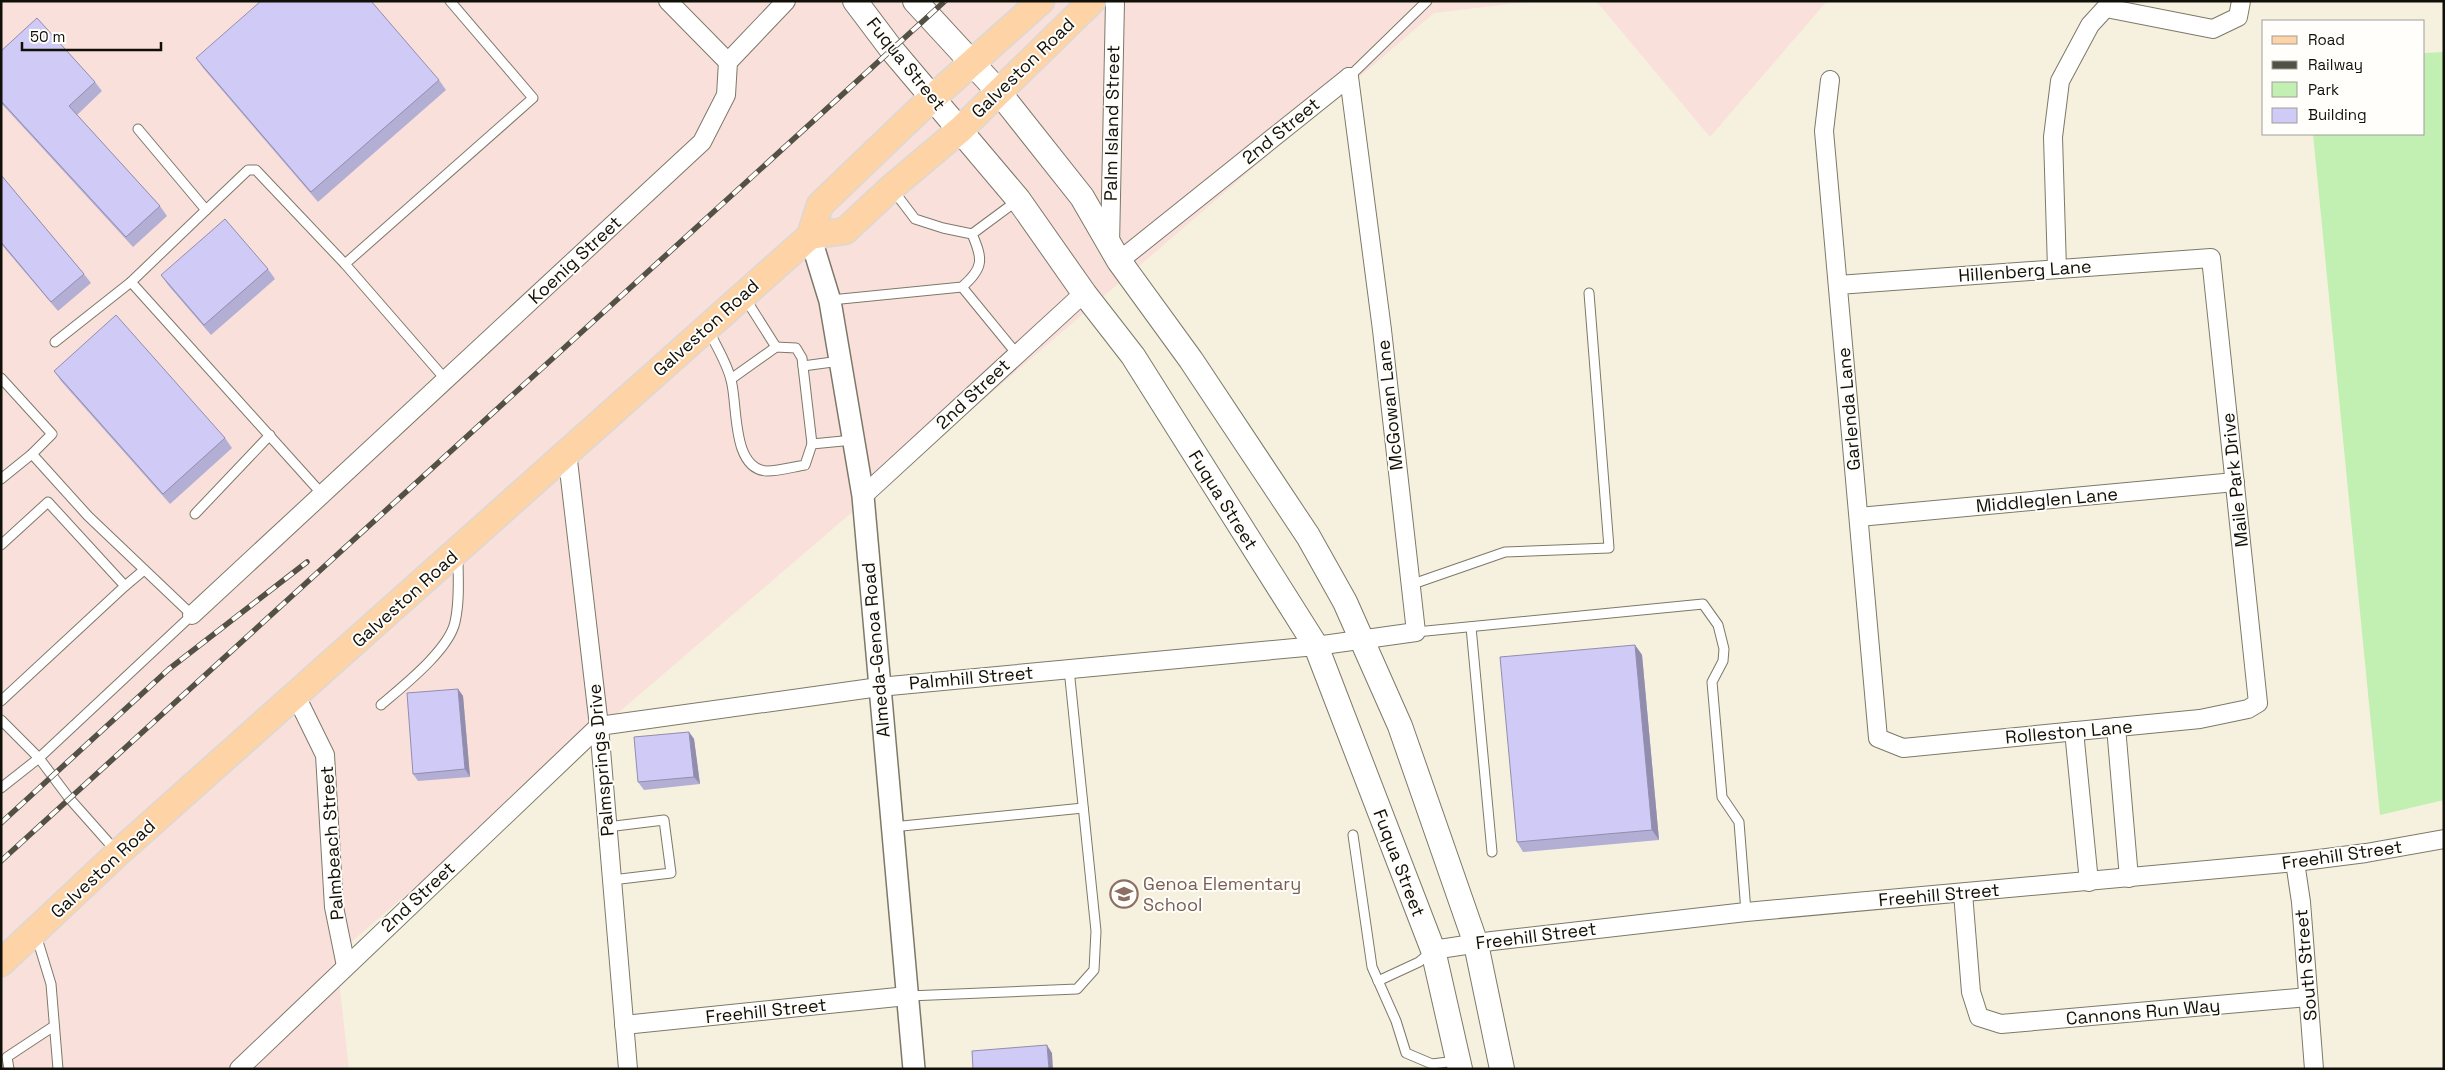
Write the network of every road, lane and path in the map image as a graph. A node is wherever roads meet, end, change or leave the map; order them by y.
1 (450, 1) edge
2 (668, 1) edge
3 (786, 1) edge
4 (855, 1) edge
5 (915, 1) edge
6 (1041, 1) edge
7 (1092, 1) edge
8 (1115, 1) edge
9 (1427, 1) edge
10 (2241, 1) edge
11 (2109, 5) edge
12 (728, 62) junction
13 (972, 64) junction
14 (1348, 77) junction
15 (1830, 80) dead end
16 (998, 91) junction
17 (934, 98) junction
18 (138, 129) dead end
19 (961, 129) junction
20 (891, 188) junction
21 (1018, 200) junction
22 (206, 210) junction
23 (972, 234) junction
24 (810, 236) junction
25 (1114, 253) junction
26 (2211, 258) joint
27 (345, 264) junction
28 (2057, 269) junction
29 (131, 282) junction
30 (1838, 285) junction
31 (962, 287) junction
32 (1084, 293) junction
33 (1589, 293) dead end
34 (743, 295) junction
35 (830, 300) junction
36 (707, 327) junction
37 (55, 342) dead end
38 (776, 347) junction
39 (1016, 353) junction
40 (840, 361) junction
41 (803, 366) junction
42 (1, 378) edge
43 (731, 379) junction
44 (446, 380) junction
45 (270, 435) junction
46 (854, 440) junction
47 (812, 444) junction
48 (567, 452) junction
49 (32, 454) junction
50 (1, 478) edge
51 (2235, 482) junction
52 (322, 494) junction
53 (863, 496) junction
54 (195, 514) dead end
55 (1859, 517) junction
56 (1, 545) edge
57 (458, 551) junction
58 (144, 570) junction
59 (1410, 585) junction
60 (124, 586) junction
61 (192, 615) junction
62 (1471, 627) junction
63 (1416, 632) junction
64 (1363, 639) junction
65 (1316, 646) junction
66 (1069, 669) junction
67 (879, 687) junction
68 (296, 696) junction
69 (1, 701) edge
70 (2258, 703) joint
71 (382, 705) dead end
72 (1, 720) edge
73 (599, 726) junction
74 (2116, 727) junction
75 (2074, 732) junction
76 (1878, 738) joint
77 (39, 758) junction
78 (1, 788) edge
79 (1083, 808) junction
80 (892, 826) junction
81 (607, 827) junction
82 (1353, 835) dead end
83 (2443, 841) edge
84 (1492, 852) dead end
85 (118, 853) junction
86 (2295, 862) junction
87 (2129, 878) junction
88 (612, 880) junction
89 (2089, 882) junction
90 (1963, 893) junction
91 (1746, 912) junction
92 (35, 933) junction
93 (1476, 944) junction
94 (1433, 950) junction
95 (1, 963) edge
96 (346, 966) junction
97 (1378, 981) junction
98 (907, 996) junction
99 (2308, 997) junction
100 (624, 1025) junction
101 (54, 1026) junction
102 (4, 1059) edge
103 (1460, 1065) edge
104 (9, 1069) edge
105 (58, 1069) edge
106 (239, 1069) edge
107 (628, 1069) edge
108 (914, 1069) edge
109 (1502, 1069) edge
110 (2314, 1069) edge

1 - 27 lane
2 - 12 street
3 - 12 street
4 - 17 main road, Fuqua Street
5 - 13 main road
6 - 13 main road, Galveston Road
7 - 16 main road, Galveston Road
8 - 25 street, Palm Island Street
9 - 14 lane
10 - 11 street
11 - 28 street
12 - 44 street, Koenig Street
13 - 16 main road
13 - 17 main road, Galveston Road
14 - 25 street, 2nd Street
14 - 59 street, McGowan Lane
15 - 30 street, Garlenda Lane
16 - 19 main road, Galveston Road
16 - 25 main road
17 - 19 main road, Fuqua Street
17 - 24 main road, Galveston Road
18 - 22 lane
19 - 20 main road, Galveston Road
19 - 21 main road, Fuqua Street
20 - 23 lane
20 - 24 main road, Galveston Road
21 - 23 lane
21 - 32 main road, Fuqua Street
22 - 27 lane
22 - 29 lane
23 - 31 lane
24 - 34 main road, Galveston Road
24 - 35 street, Almeda-Genoa Road
25 - 64 main road
26 - 28 street, Hillenberg Lane
26 - 51 street, Maile Park Drive
27 - 44 lane
28 - 30 street, Hillenberg Lane
29 - 37 lane
29 - 45 lane
30 - 55 street, Garlenda Lane
31 - 35 lane
31 - 39 lane
32 - 39 street, 2nd Street
32 - 65 main road, Fuqua Street
33 - 59 lane
34 - 36 main road, Galveston Road
34 - 38 lane
35 - 40 street, Almeda-Genoa Road
36 - 43 lane
36 - 48 main road, Galveston Road
38 - 41 lane
38 - 43 lane
39 - 53 street, 2nd Street
40 - 41 lane
40 - 46 street, Almeda-Genoa Road
41 - 47 lane
42 - 49 lane
43 - 47 lane
44 - 52 street, Koenig Street
45 - 52 lane
45 - 54 lane
46 - 47 lane
46 - 53 street, Almeda-Genoa Road
48 - 57 main road, Galveston Road
48 - 73 street, Palmsprings Drive
49 - 50 lane
49 - 58 lane
51 - 55 street, Middleglen Lane
51 - 70 street, Maile Park Drive
52 - 61 street, Koenig Street
53 - 67 street, Almeda-Genoa Road
55 - 76 street, Garlenda Lane
56 - 60 lane
57 - 68 main road, Galveston Road
57 - 71 lane
58 - 60 lane
58 - 61 lane
59 - 63 street, McGowan Lane
60 - 69 lane
61 - 77 lane
62 - 63 lane
62 - 84 lane
62 - 91 lane
63 - 64 street
64 - 65 street
64 - 93 main road
65 - 66 street, Palmhill Street
65 - 94 main road, Fuqua Street
66 - 67 street, Palmhill Street
66 - 79 lane
67 - 73 street, Palmhill Street
67 - 80 street, Almeda-Genoa Road
68 - 85 main road, Galveston Road
68 - 96 street, Palmbeach Street
70 - 74 street, Rolleston Lane
72 - 77 lane
73 - 81 street, Palmsprings Drive
73 - 96 street, 2nd Street
74 - 75 street, Rolleston Lane
74 - 87 street
75 - 76 street, Rolleston Lane
75 - 89 street
77 - 78 lane
77 - 85 lane
79 - 80 lane
79 - 98 lane
80 - 98 street, Almeda-Genoa Road
81 - 88 street, Palmsprings Drive
81 - 88 lane
82 - 97 lane
83 - 86 street, Freehill Street
85 - 92 main road, Galveston Road
86 - 87 street, Freehill Street
86 - 99 street, South Street
87 - 89 street, Freehill Street
88 - 100 street, Palmsprings Drive
89 - 90 street, Freehill Street
90 - 91 street, Freehill Street
90 - 99 street, Cannons Run Way
91 - 93 street, Freehill Street
92 - 95 main road, Galveston Road
92 - 101 lane
93 - 94 street, Freehill Street
93 - 109 main road
94 - 97 lane
94 - 103 main road, Fuqua Street
96 - 106 street, 2nd Street
97 - 103 lane
98 - 100 street, Freehill Street
98 - 108 street, Almeda-Genoa Road
99 - 110 street, South Street
100 - 107 street, Palmsprings Drive
101 - 102 lane
101 - 105 lane
102 - 104 lane

